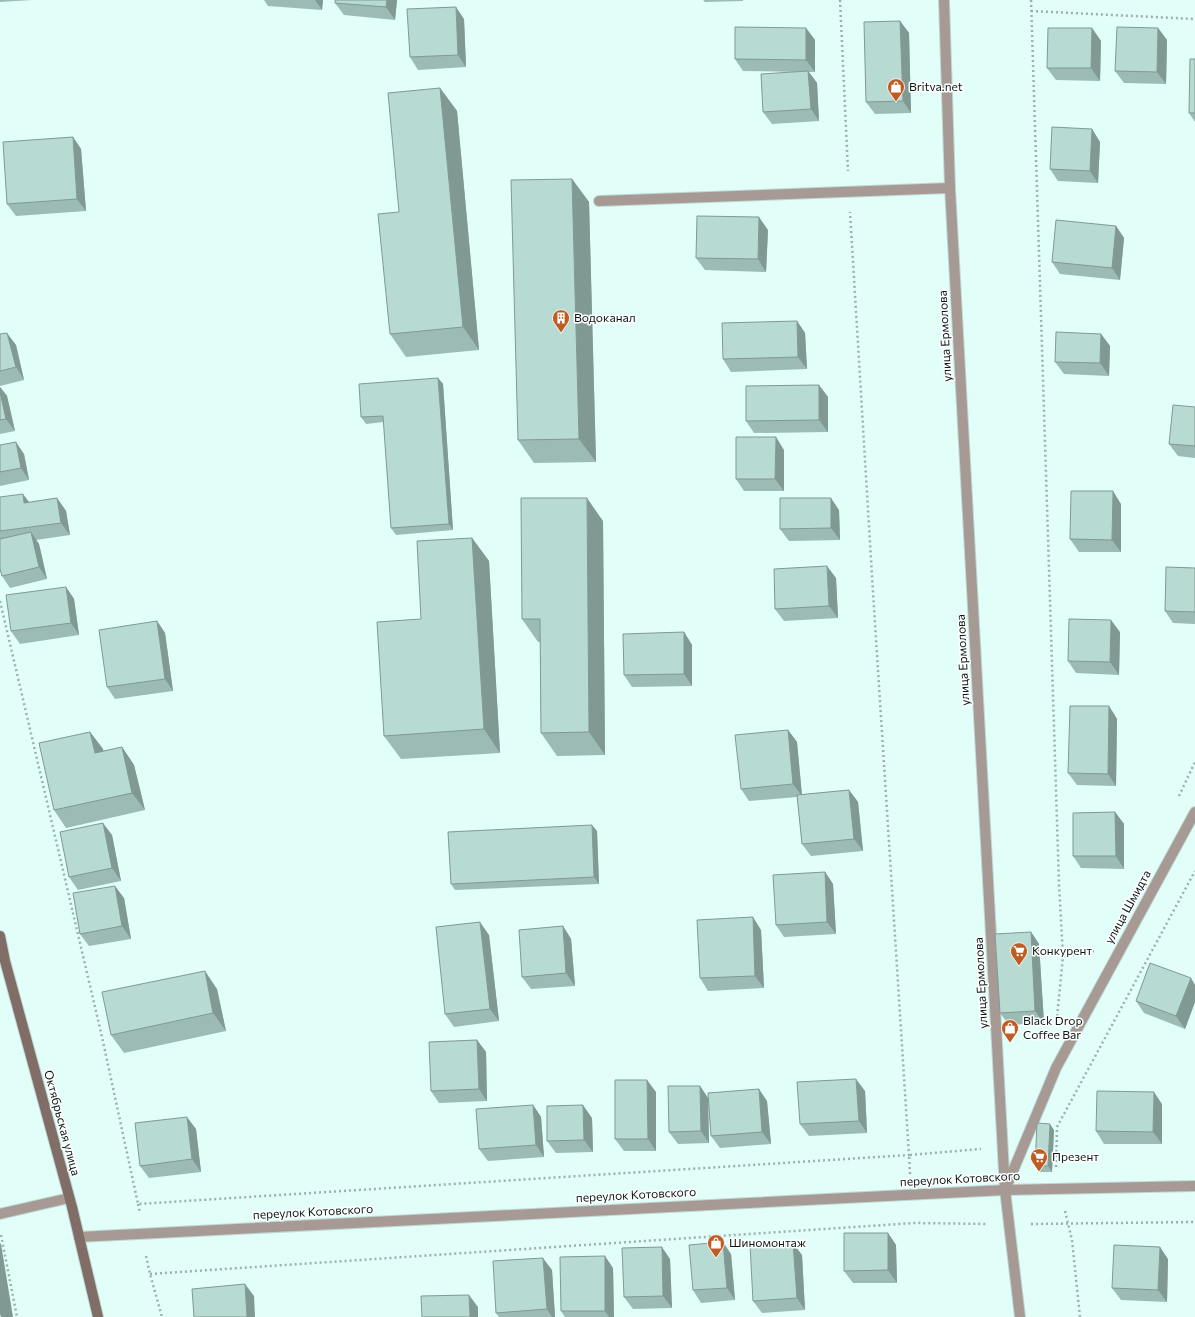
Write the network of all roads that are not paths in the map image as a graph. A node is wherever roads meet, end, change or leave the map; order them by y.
1 (944, 0) edge
2 (950, 188) junction
3 (599, 201) dead end
4 (1195, 812) edge
5 (0, 936) edge
6 (3, 961) edge
7 (1195, 1186) edge
8 (1005, 1190) junction
9 (69, 1198) junction
10 (0, 1214) edge
11 (79, 1237) junction
12 (98, 1317) edge
13 (1020, 1317) edge

1 - 2 street, улица Ермолова
2 - 3 street
2 - 8 street, улица Ермолова
4 - 8 street, улица Шмидта
5 - 6 main road, Октябрьская улица
6 - 9 main road, Октябрьская улица
7 - 8 street, переулок Котовского
8 - 11 street, переулок Котовского
8 - 13 street, улица Ермолова
9 - 10 street
9 - 11 main road, Октябрьская улица
11 - 12 main road, Октябрьская улица

